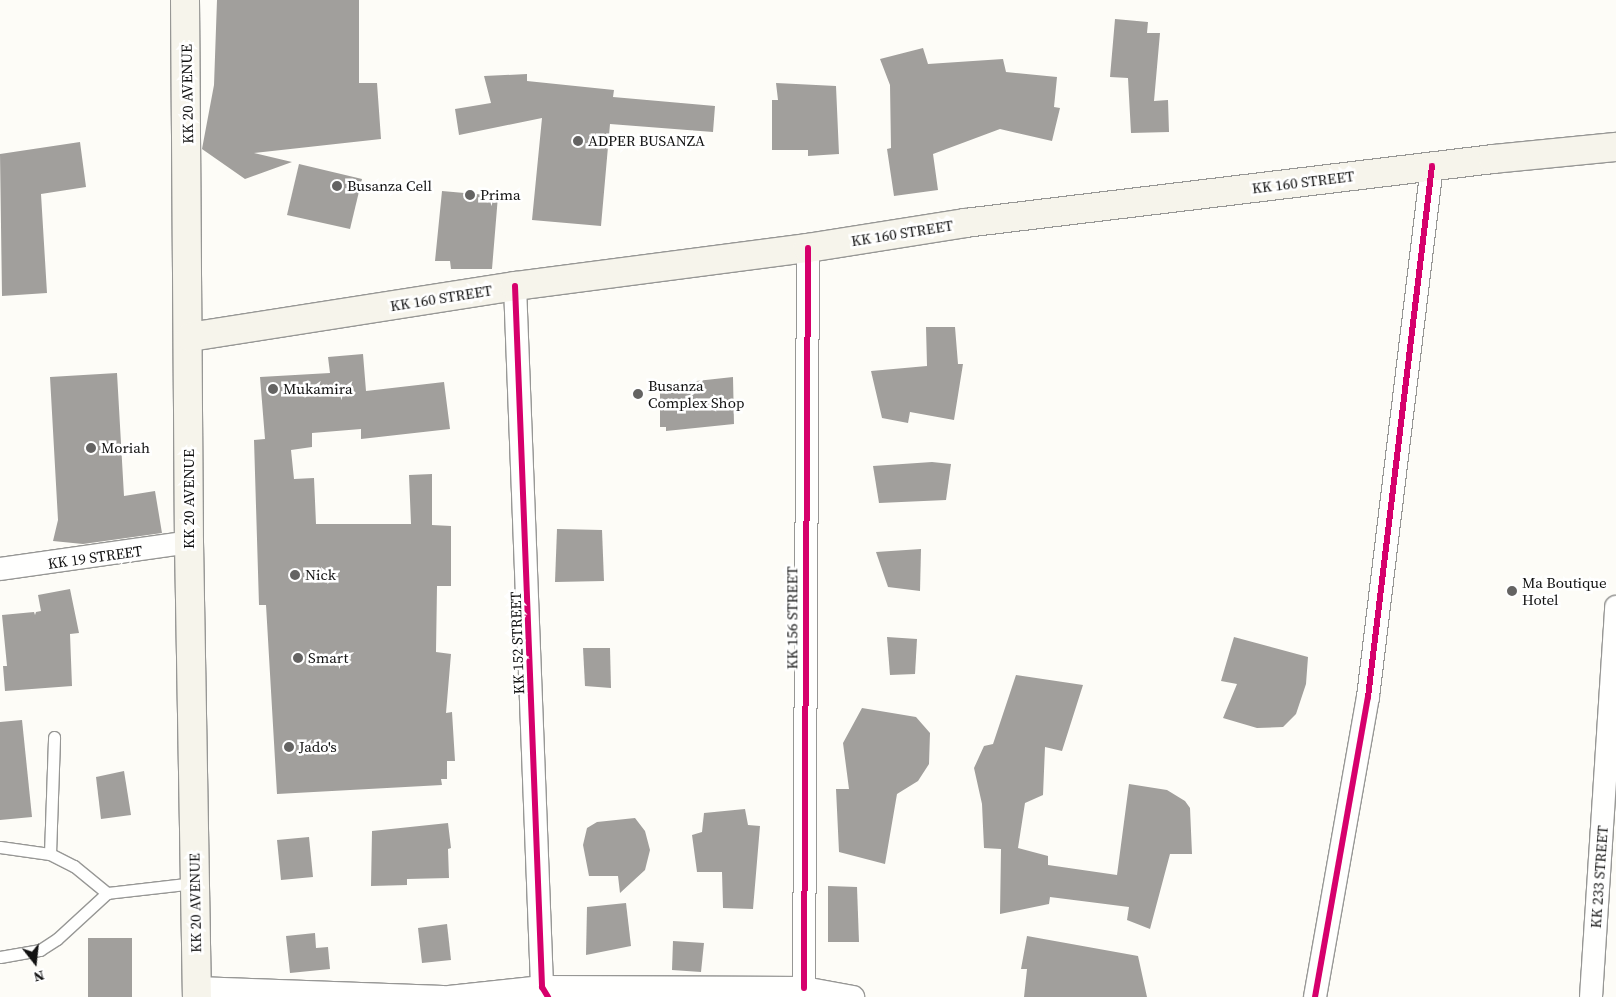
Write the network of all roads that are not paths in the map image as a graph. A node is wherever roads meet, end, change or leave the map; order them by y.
1 (185, 0) edge
2 (1616, 147) edge
3 (1432, 166) junction
4 (808, 248) junction
5 (515, 286) junction
6 (190, 337) junction
7 (189, 542) junction
8 (0, 569) edge
9 (1616, 607) edge
10 (1613, 697) edge
11 (54, 737) dead end
12 (0, 847) edge
13 (50, 854) junction
14 (195, 883) junction
15 (107, 893) junction
16 (0, 957) edge
17 (804, 988) junction
18 (197, 992) edge
19 (545, 992) edge
20 (443, 997) edge
21 (450, 997) edge
22 (853, 997) edge
23 (1315, 997) edge
24 (1591, 997) edge

1 - 6 main road, KK 20 AVENUE
2 - 3 main road, KK 160 STREET
3 - 4 main road, KK 160 STREET
3 - 23 street
4 - 5 main road, KK 160 STREET
4 - 17 street, KK 156 STREET
5 - 6 main road, KK 160 STREET
5 - 19 street, KK 152 STREET
6 - 7 main road, KK 20 AVENUE
7 - 8 street, KK 19 STREET
7 - 14 main road, KK 20 AVENUE
9 - 10 street, KK 233 STREET
10 - 24 street, KK 233 STREET
11 - 13 lane
12 - 13 lane
13 - 15 lane
14 - 15 lane
14 - 18 main road, KK 20 AVENUE
15 - 16 lane
17 - 19 street
17 - 22 street
18 - 20 street
19 - 21 street

